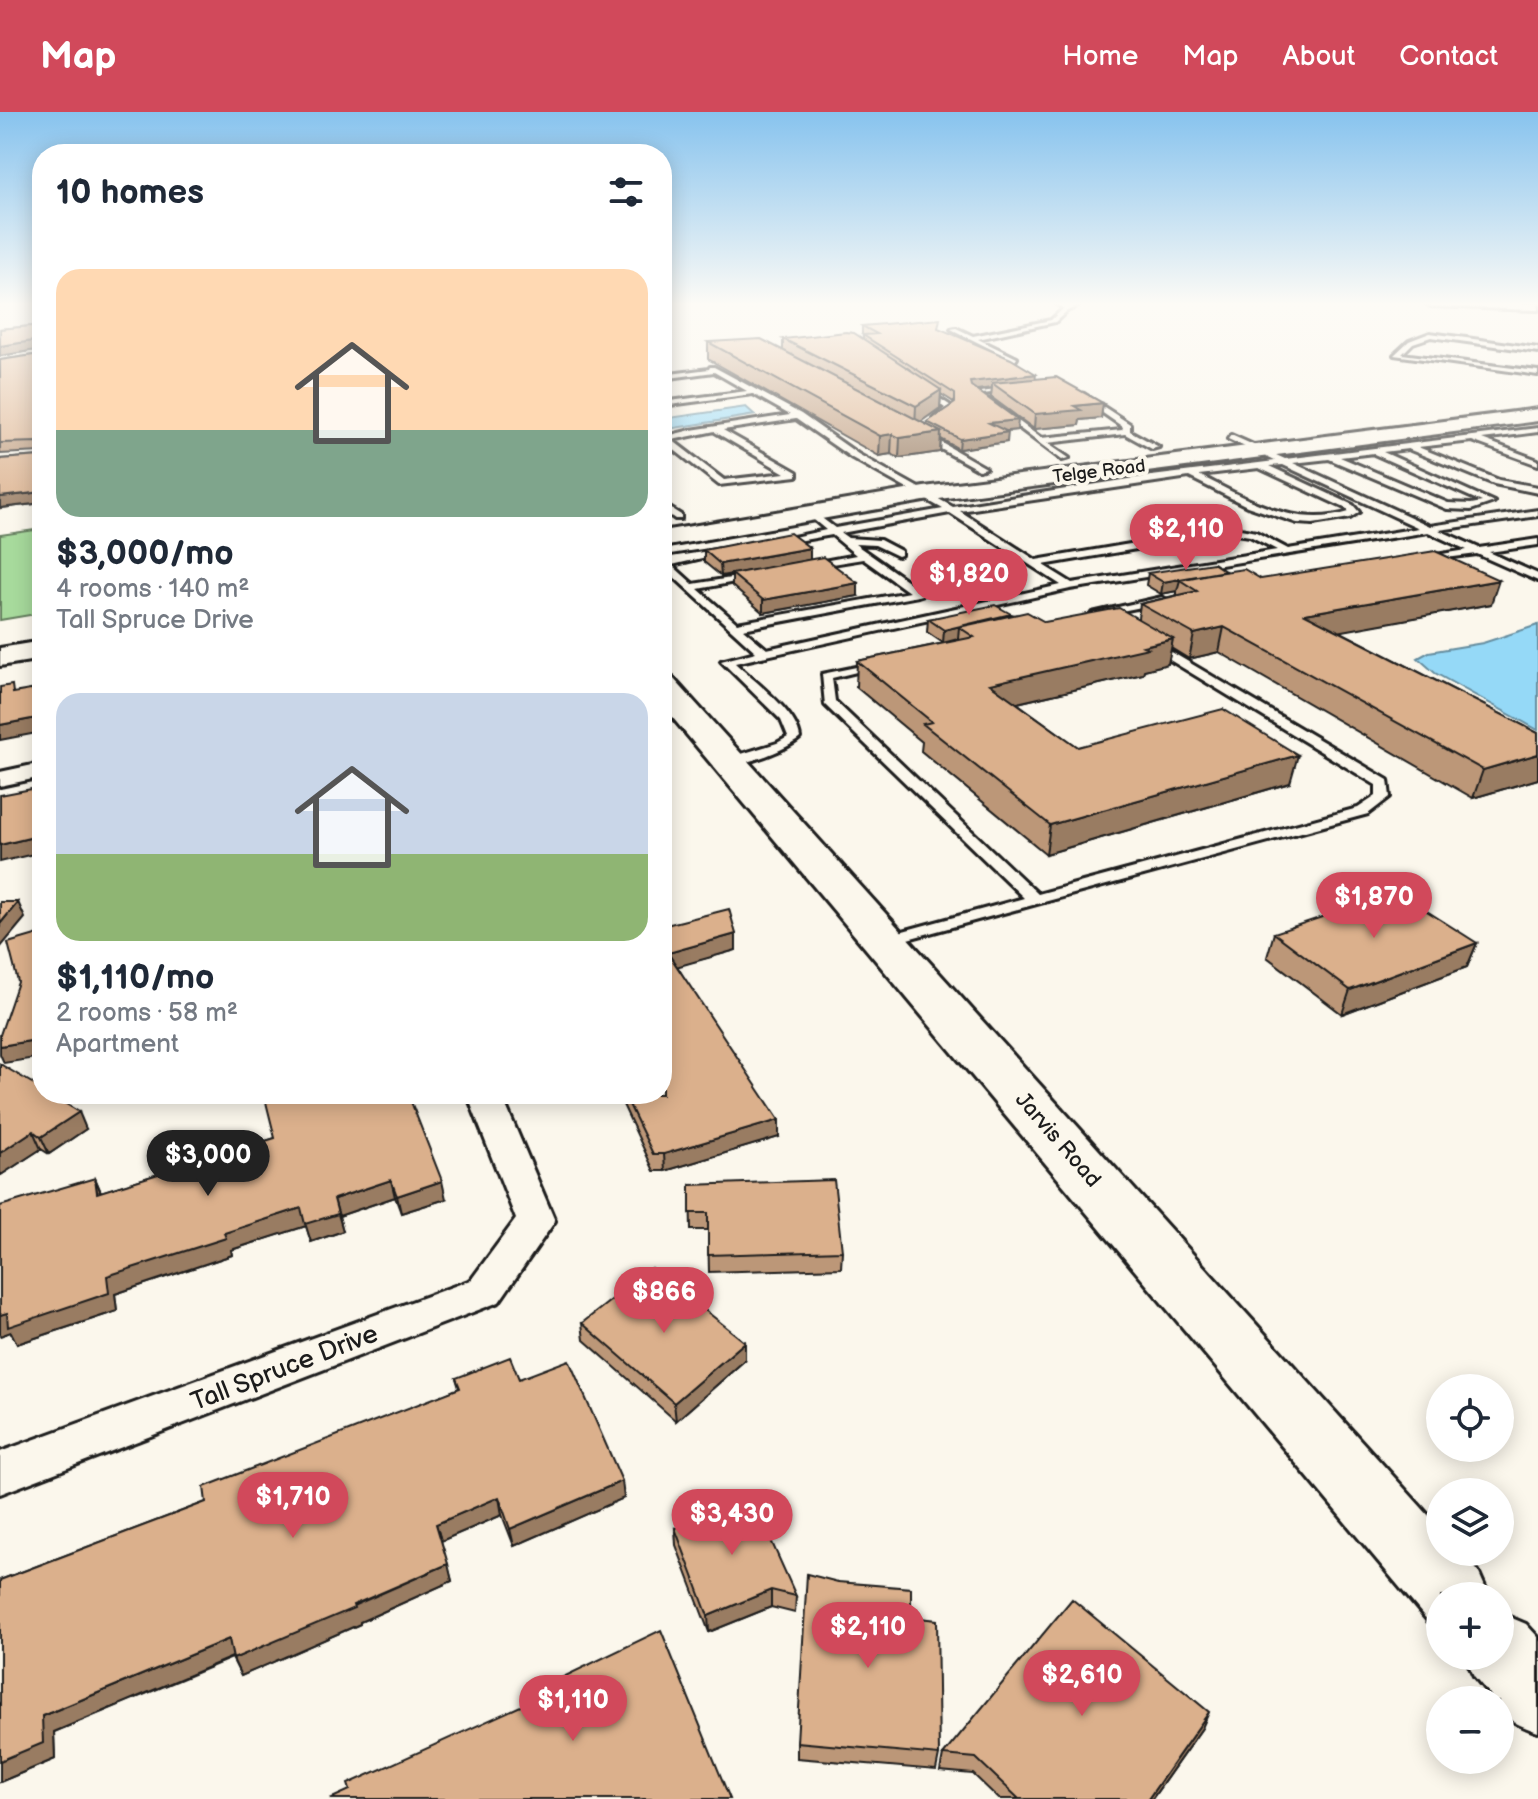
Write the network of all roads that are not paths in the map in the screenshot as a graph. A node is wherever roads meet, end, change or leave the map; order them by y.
1 (737, 382) edge
2 (920, 387) edge
3 (1027, 388) edge
4 (1077, 391) edge
5 (755, 392) junction
6 (1538, 399) edge
7 (672, 403) edge
8 (1538, 415) edge
9 (798, 416) junction
10 (718, 430) junction
11 (1538, 430) edge
12 (1126, 432) junction
13 (1448, 434) junction
14 (672, 437) edge
15 (1231, 437) junction
16 (1473, 439) junction
17 (1039, 441) junction
18 (672, 444) edge
19 (1155, 447) junction
20 (1408, 447) junction
21 (1370, 452) junction
22 (1331, 457) junction
23 (1065, 458) junction
24 (1260, 458) junction
25 (1284, 462) junction
26 (1538, 463) edge
27 (982, 468) junction
28 (1538, 473) edge
29 (1190, 474) junction
30 (899, 479) junction
31 (1538, 492) edge
32 (924, 494) junction
33 (1240, 499) junction
34 (1443, 504) junction
35 (952, 510) junction
36 (672, 513) edge
37 (811, 513) junction
38 (1393, 513) junction
39 (1538, 513) edge
40 (1377, 515) dead end
41 (1361, 518) dead end
42 (1429, 529) junction
43 (837, 531) junction
44 (672, 537) edge
45 (847, 541) junction
46 (1538, 542) edge
47 (755, 545) edge
48 (740, 548) edge
49 (1480, 551) junction
50 (823, 552) dead end
51 (1287, 552) junction
52 (898, 553) dead end
53 (865, 556) junction
54 (672, 560) edge
55 (1421, 560) edge
56 (837, 561) junction
57 (1035, 563) junction
58 (798, 566) edge
59 (920, 567) dead end
60 (728, 568) edge
61 (672, 570) edge
62 (760, 575) edge
63 (1538, 578) edge
64 (739, 579) junction
65 (1070, 586) junction
66 (691, 587) junction
67 (918, 593) junction
68 (1175, 598) edge
69 (1097, 613) junction
70 (1082, 616) edge
71 (1119, 625) edge
72 (735, 627) junction
73 (32, 628) edge
74 (0, 633) edge
75 (1145, 640) edge
76 (32, 652) edge
77 (764, 653) junction
78 (0, 657) edge
79 (884, 662) edge
80 (672, 696) edge
81 (730, 762) junction
82 (32, 772) edge
83 (0, 779) edge
84 (1035, 900) junction
85 (887, 940) junction
86 (488, 1104) edge
87 (0, 1473) edge
88 (1441, 1582) edge
89 (1514, 1666) edge
90 (1538, 1694) edge

1 - 5 lane
2 - 27 lane
3 - 17 lane
4 - 12 lane
5 - 7 lane
5 - 9 lane
6 - 15 main road, Telge Road
8 - 13 main road, Telge Road
9 - 10 lane
9 - 30 lane
10 - 14 lane
10 - 18 lane
11 - 16 lane
12 - 17 lane
12 - 19 lane
13 - 16 lane
13 - 16 lane
13 - 20 lane
13 - 24 main road, Telge Road
13 - 28 lane
15 - 19 main road, Telge Road
15 - 24 lane
16 - 26 lane
17 - 23 lane
19 - 23 main road, Telge Road
20 - 21 lane
20 - 31 lane
21 - 22 lane
21 - 34 lane
21 - 34 lane
22 - 25 lane
22 - 34 lane
23 - 27 main road, Telge Road
24 - 25 lane
24 - 25 lane
24 - 29 lane
24 - 32 main road, Telge Road
24 - 33 lane
25 - 38 lane
27 - 30 main road, Telge Road
29 - 33 lane
29 - 35 lane
30 - 32 lane
30 - 36 main road, Telge Road
32 - 35 lane
32 - 37 main road, Telge Road
33 - 41 lane
35 - 43 lane
35 - 57 lane
37 - 43 lane
37 - 44 main road, Telge Road
38 - 40 lane
38 - 42 lane
39 - 42 lane
42 - 49 lane
42 - 51 lane
43 - 45 lane
43 - 47 lane
45 - 52 lane
45 - 53 lane
46 - 49 lane
48 - 54 lane
49 - 55 lane
49 - 63 lane
50 - 56 lane
51 - 57 lane
51 - 65 lane
53 - 56 lane
53 - 67 lane
56 - 58 lane
57 - 65 lane
59 - 67 lane
60 - 64 lane
61 - 66 lane
62 - 64 lane
64 - 66 lane
65 - 77 lane
66 - 72 lane
67 - 72 lane
68 - 69 lane
69 - 70 lane
69 - 71 lane
72 - 77 lane
73 - 74 main road
75 - 84 lane
76 - 78 main road
77 - 81 lane
79 - 84 lane
80 - 81 main road, Jarvis Road
81 - 85 main road, Jarvis Road
82 - 83 street
84 - 85 lane
85 - 88 main road, Jarvis Road
86 - 87 street, Tall Spruce Drive
89 - 90 main road

